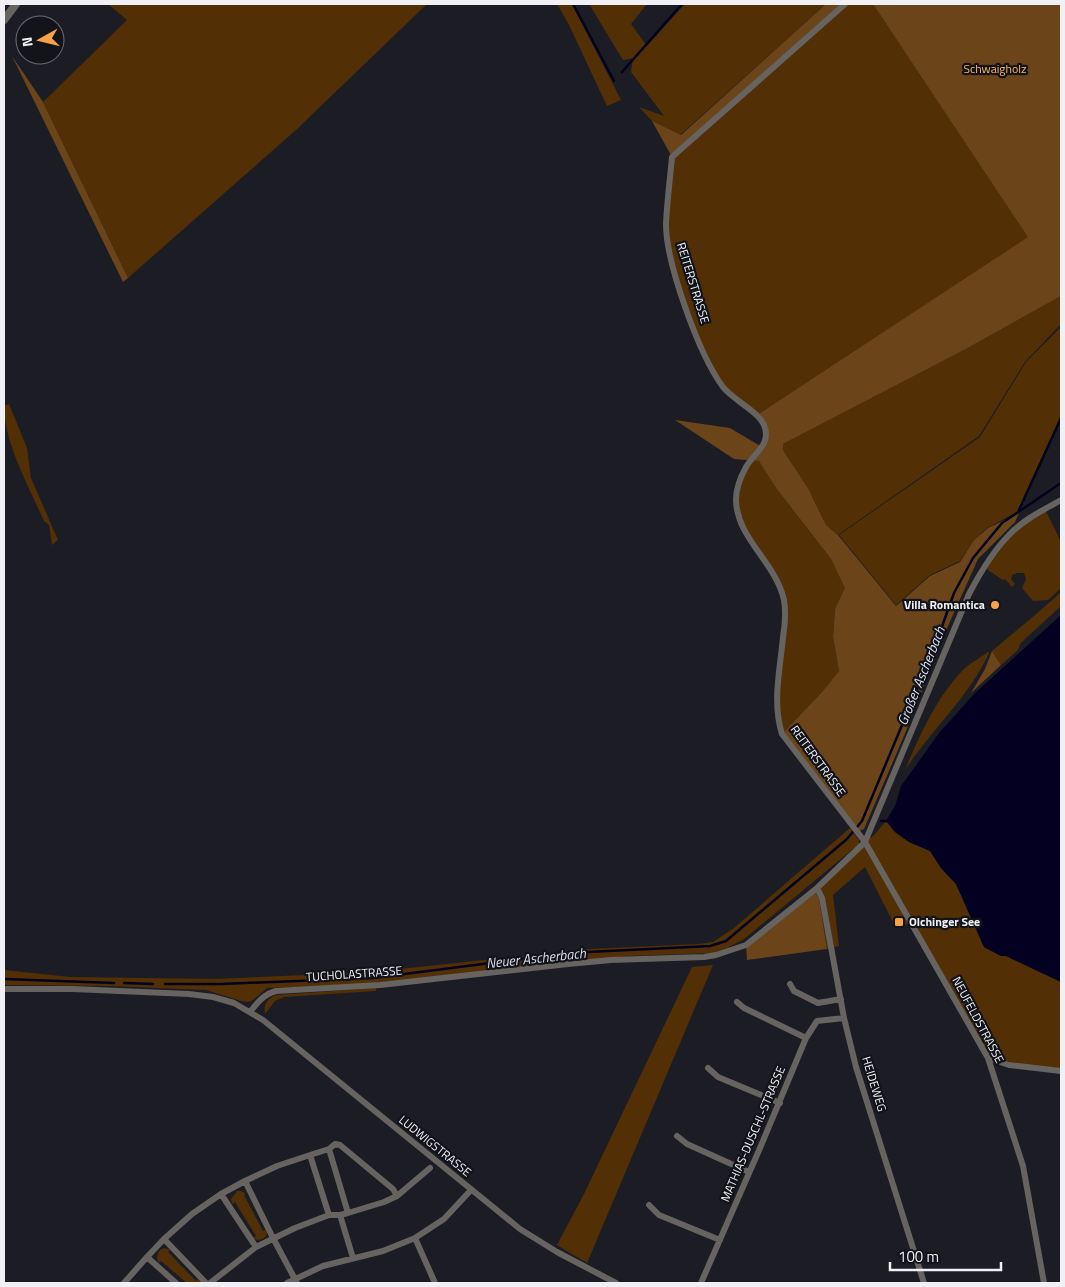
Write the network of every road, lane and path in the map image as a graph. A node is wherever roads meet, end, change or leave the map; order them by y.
1 (16, 4) edge
2 (845, 4) edge
3 (4, 20) edge
4 (1061, 500) edge
5 (865, 842) junction
6 (817, 888) junction
7 (790, 984) dead end
8 (4, 989) edge
9 (841, 999) junction
10 (737, 1002) dead end
11 (250, 1012) junction
12 (844, 1018) junction
13 (806, 1038) junction
14 (988, 1058) junction
15 (708, 1068) dead end
16 (1061, 1071) edge
17 (780, 1102) junction
18 (677, 1136) dead end
19 (329, 1149) junction
20 (310, 1155) junction
21 (430, 1168) dead end
22 (749, 1172) junction
23 (245, 1181) junction
24 (471, 1190) junction
25 (221, 1194) junction
26 (396, 1196) junction
27 (649, 1205) dead end
28 (348, 1213) junction
29 (329, 1215) junction
30 (340, 1215) junction
31 (273, 1238) junction
32 (415, 1238) junction
33 (164, 1239) junction
34 (720, 1240) junction
35 (256, 1247) junction
36 (147, 1257) junction
37 (353, 1258) junction
38 (602, 1280) edge
39 (296, 1281) edge
40 (124, 1283) edge
41 (176, 1283) edge
42 (208, 1283) edge
43 (287, 1283) edge
44 (435, 1283) edge
45 (616, 1283) edge
46 (701, 1283) edge
47 (924, 1283) edge
48 (1044, 1283) edge

1 - 3 street
2 - 5 street, REITERSTRASSE
4 - 5 street
5 - 6 street, TUCHOLASTRASSE
5 - 14 street, NEUFELDSTRASSE
6 - 9 street, HEIDEWEG
6 - 11 street, TUCHOLASTRASSE
7 - 9 street
8 - 11 street
9 - 12 street, HEIDEWEG
10 - 13 street
11 - 24 street, LUDWIGSTRASSE
12 - 13 street, MATHIAS-DUSCHL-STRASSE
12 - 47 street, HEIDEWEG
13 - 17 street, MATHIAS-DUSCHL-STRASSE
14 - 16 street
14 - 48 street, NEUFELDSTRASSE
15 - 17 street
17 - 22 street, MATHIAS-DUSCHL-STRASSE
18 - 22 street
19 - 20 street
19 - 26 street
19 - 28 street
20 - 23 street
20 - 29 street
21 - 26 street
22 - 34 street, MATHIAS-DUSCHL-STRASSE
23 - 25 street
23 - 31 street
24 - 32 street
24 - 38 street, LUDWIGSTRASSE
25 - 33 street
25 - 35 street
26 - 28 street
27 - 34 street
28 - 30 street
29 - 30 street
29 - 31 street
30 - 37 street
31 - 35 street
31 - 39 street
32 - 37 street
32 - 44 street
33 - 36 street
33 - 42 street
34 - 46 street, MATHIAS-DUSCHL-STRASSE
35 - 42 street
36 - 40 street
36 - 41 street
37 - 39 street
38 - 45 street, LUDWIGSTRASSE
39 - 43 street

